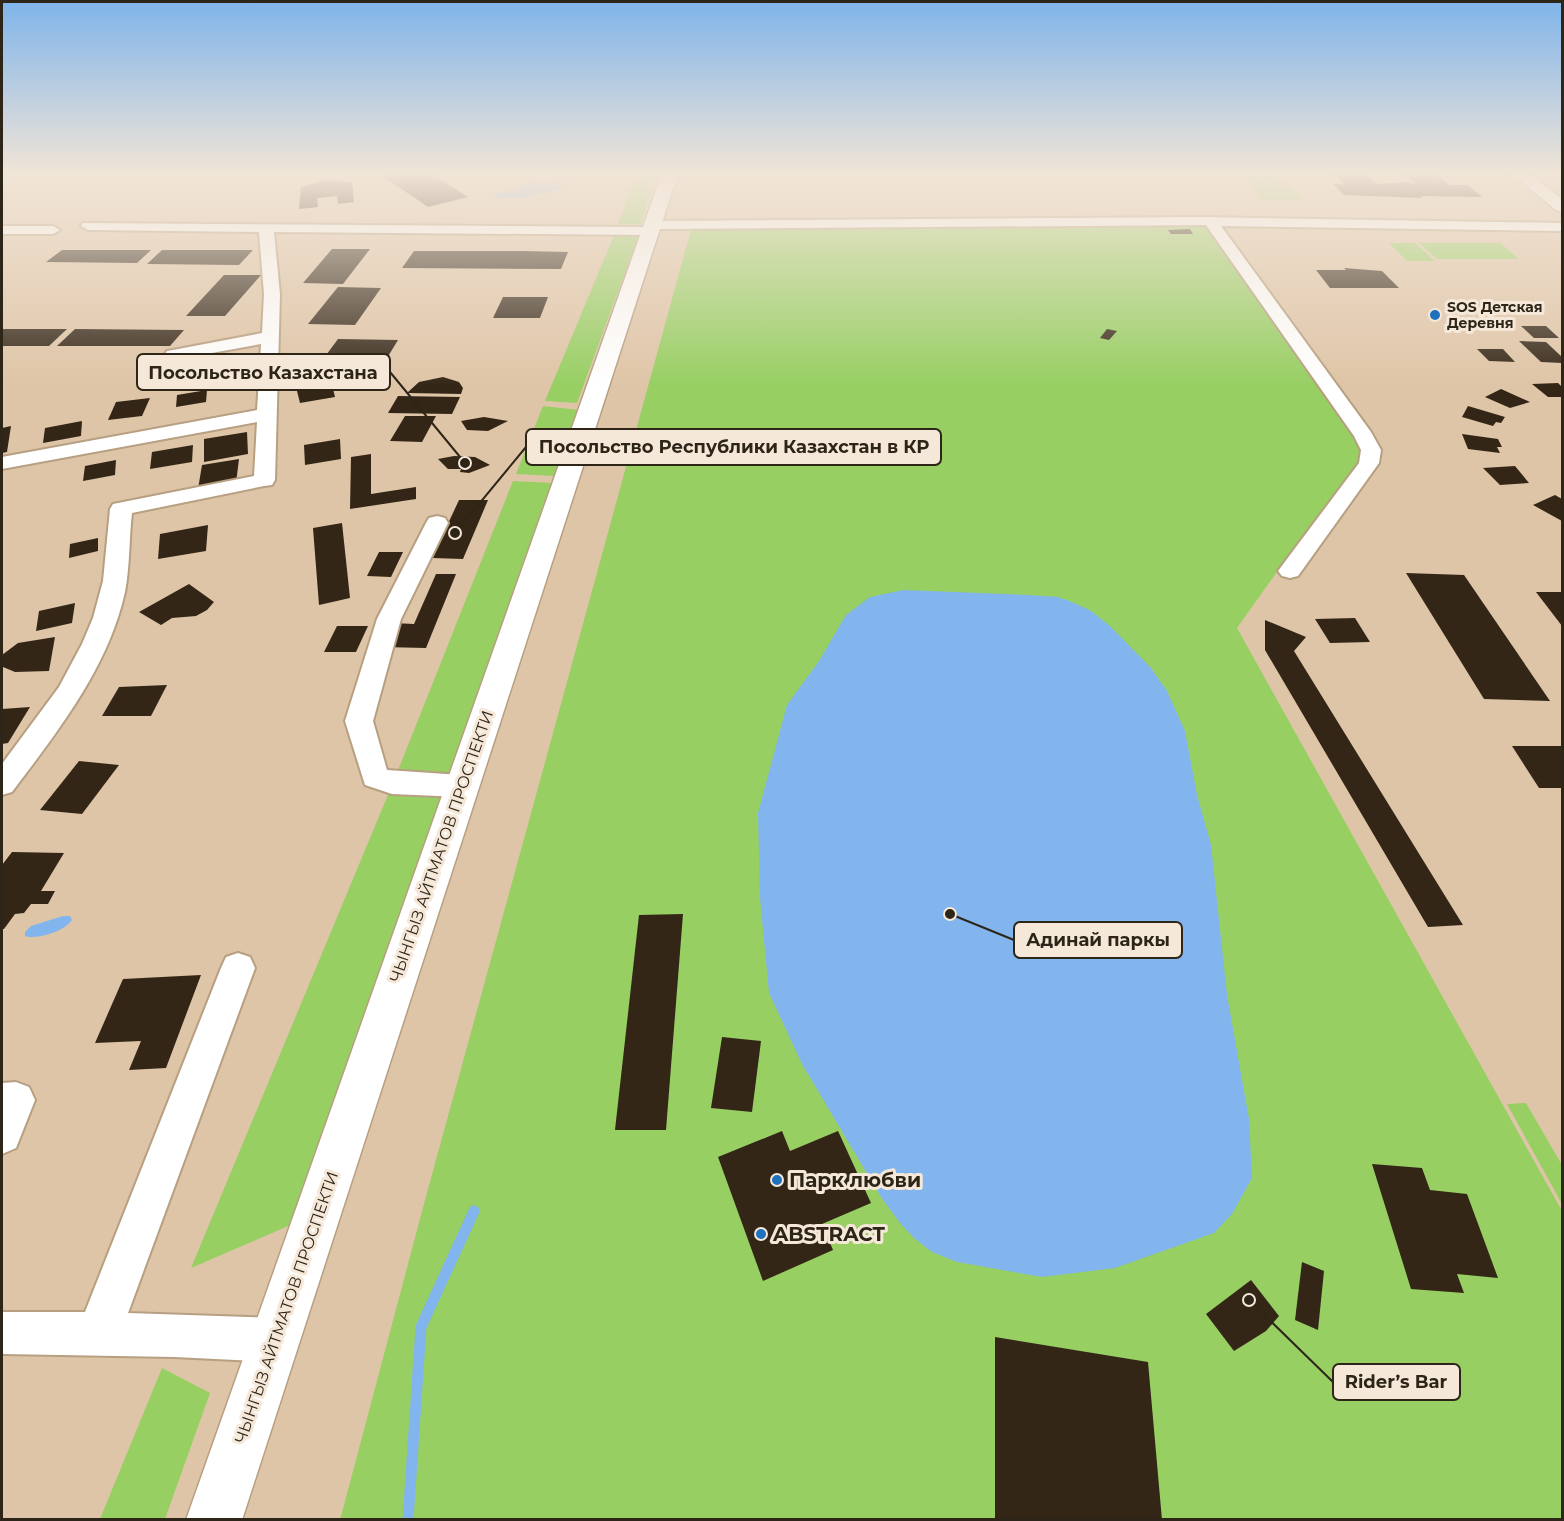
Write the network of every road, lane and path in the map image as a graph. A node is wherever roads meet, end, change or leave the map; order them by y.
1 (268, 244) edge
2 (647, 244) edge
3 (1227, 244) edge
4 (270, 337) junction
5 (172, 356) dead end
6 (266, 414) junction
7 (2, 463) edge
8 (437, 523) dead end
9 (1290, 571) dead end
10 (2, 784) edge
11 (461, 786) junction
12 (238, 968) dead end
13 (2, 1101) edge
14 (2, 1136) edge
15 (2, 1333) edge
16 (98, 1334) junction
17 (275, 1340) junction
18 (214, 1520) edge

1 - 4 street
2 - 11 main road, ЧЫНГЫЗ АЙТМАТОВ ПРОСПЕКТИ
3 - 9 street
4 - 5 street
4 - 6 street
6 - 7 street
6 - 10 street
8 - 11 street
11 - 17 main road, ЧЫНГЫЗ АЙТМАТОВ ПРОСПЕКТИ
12 - 16 street
13 - 14 street
15 - 16 street
16 - 17 street
17 - 18 main road, ЧЫНГЫЗ АЙТМАТОВ ПРОСПЕКТИ

